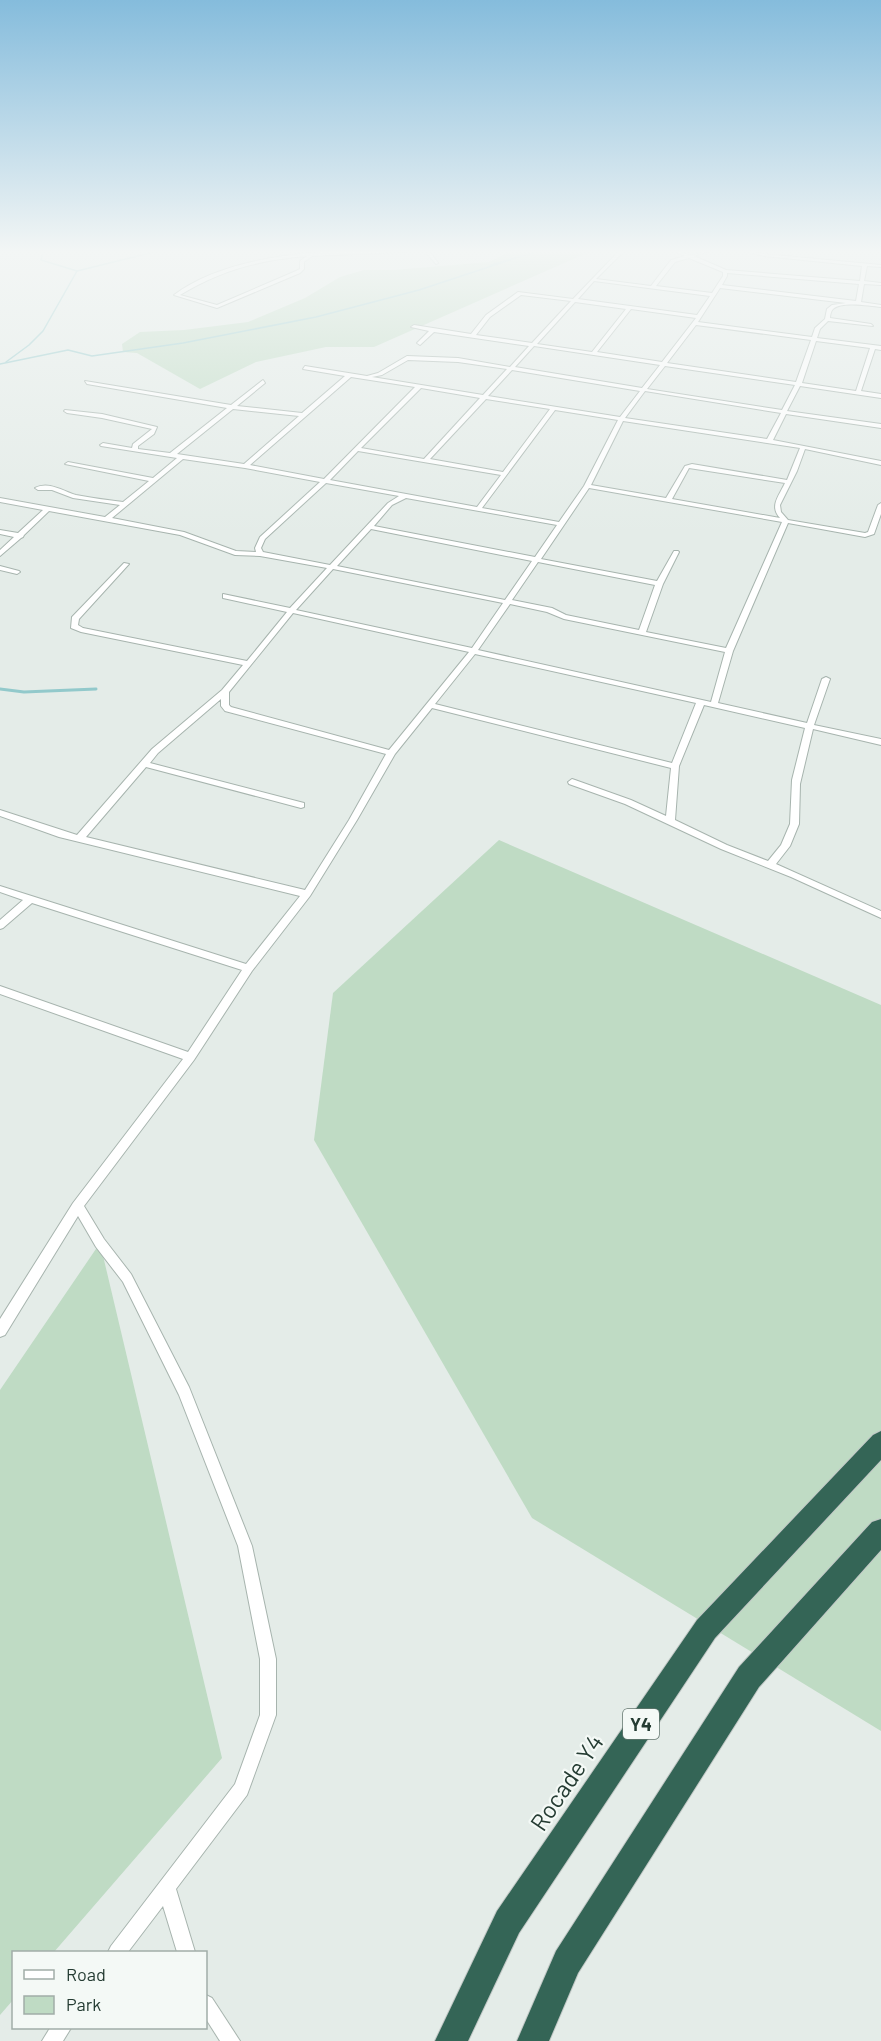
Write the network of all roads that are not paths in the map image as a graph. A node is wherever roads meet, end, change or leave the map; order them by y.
1 (529, 344) edge
2 (601, 344) edge
3 (678, 344) edge
4 (814, 344) edge
5 (853, 344) edge
6 (534, 345) junction
7 (873, 347) junction
8 (881, 348) edge
9 (594, 353) junction
10 (662, 364) junction
11 (305, 368) dead end
12 (512, 368) junction
13 (350, 375) junction
14 (362, 377) junction
15 (87, 382) dead end
16 (263, 382) dead end
17 (798, 385) junction
18 (419, 387) junction
19 (644, 389) junction
20 (858, 393) junction
21 (486, 396) junction
22 (881, 396) edge
23 (232, 407) junction
24 (554, 408) junction
25 (67, 411) dead end
26 (783, 412) junction
27 (303, 415) junction
28 (621, 419) junction
29 (881, 426) edge
30 (770, 441) junction
31 (103, 445) dead end
32 (802, 447) junction
33 (357, 449) junction
34 (135, 450) junction
35 (171, 456) junction
36 (182, 457) junction
37 (426, 460) junction
38 (881, 463) edge
39 (68, 464) dead end
40 (245, 466) junction
41 (506, 474) junction
42 (154, 480) junction
43 (326, 480) junction
44 (789, 482) junction
45 (587, 486) junction
46 (38, 488) dead end
47 (406, 495) junction
48 (0, 500) edge
49 (668, 501) junction
50 (124, 504) junction
51 (881, 507) edge
52 (48, 508) junction
53 (479, 508) junction
54 (108, 518) junction
55 (786, 521) junction
56 (560, 524) junction
57 (371, 527) junction
58 (0, 532) edge
59 (21, 536) junction
60 (676, 552) dead end
61 (0, 554) edge
62 (260, 554) junction
63 (536, 559) junction
64 (126, 564) dead end
65 (332, 567) junction
66 (0, 568) edge
67 (17, 572) dead end
68 (659, 584) junction
69 (226, 596) dead end
70 (508, 602) junction
71 (291, 611) junction
72 (642, 632) junction
73 (729, 651) junction
74 (473, 652) junction
75 (249, 664) junction
76 (826, 679) dead end
77 (225, 692) junction
78 (701, 702) junction
79 (714, 704) junction
80 (430, 705) junction
81 (812, 727) junction
82 (881, 742) edge
83 (391, 753) junction
84 (145, 764) junction
85 (675, 766) junction
86 (572, 782) dead end
87 (301, 805) dead end
88 (0, 813) edge
89 (670, 822) junction
90 (80, 838) junction
91 (770, 865) junction
92 (0, 889) edge
93 (307, 894) junction
94 (30, 899) junction
95 (881, 915) edge
96 (0, 926) edge
97 (248, 968) junction
98 (0, 990) edge
99 (190, 1057) junction
100 (77, 1207) junction
101 (0, 1331) edge
102 (881, 1443) edge
103 (881, 1531) edge
104 (166, 1886) junction
105 (118, 1951) edge
106 (185, 1951) edge
107 (207, 2005) edge
108 (61, 2029) edge
109 (51, 2041) edge
110 (231, 2041) edge
111 (451, 2041) edge
112 (533, 2041) edge

1 - 6 street
2 - 9 street
3 - 10 street
4 - 17 street
5 - 7 street
6 - 9 street
6 - 12 street
7 - 8 street
7 - 20 street
9 - 10 street
10 - 17 street
10 - 19 street
11 - 13 street
12 - 14 street
12 - 19 street
12 - 21 street
13 - 14 street
13 - 27 street
14 - 18 street
15 - 23 street
16 - 23 street
17 - 20 street
17 - 26 street
18 - 21 street
18 - 33 street
19 - 26 street
19 - 28 street
20 - 22 street
21 - 24 street
21 - 37 street
23 - 27 street
23 - 35 street
24 - 28 street
24 - 41 street
25 - 34 street
26 - 29 street
26 - 30 street
27 - 40 street
28 - 30 street
28 - 45 street
30 - 32 street
31 - 34 street
32 - 38 street
32 - 44 street
33 - 37 street
33 - 43 street
34 - 35 street
35 - 36 street
36 - 40 street
36 - 42 street
37 - 41 street
39 - 42 street
40 - 43 street
41 - 53 street
42 - 50 street
43 - 47 street
43 - 62 street
44 - 49 street
44 - 55 street
45 - 49 street
45 - 56 street
46 - 50 street
47 - 53 street
47 - 57 street
48 - 52 street
49 - 55 street
50 - 54 street
51 - 55 street
52 - 54 street
52 - 59 street
53 - 56 street
54 - 62 street
55 - 73 street
56 - 63 street
57 - 63 street
57 - 65 street
58 - 59 street
59 - 61 street
60 - 68 street
62 - 65 street
63 - 68 street
63 - 70 street
64 - 75 street
65 - 70 street
65 - 71 street
66 - 67 street
68 - 72 street
69 - 71 street
70 - 72 street
70 - 74 street
71 - 74 street
71 - 75 street
72 - 73 street
73 - 79 street
74 - 78 street
74 - 80 street
75 - 77 street
76 - 81 street
77 - 83 street
77 - 84 street
78 - 79 street
78 - 85 street
79 - 81 street
80 - 83 street
80 - 85 street
81 - 82 street
81 - 91 street
83 - 93 street
84 - 87 street
84 - 90 street
85 - 89 street
86 - 89 street
88 - 90 street
89 - 91 street
90 - 93 street
91 - 95 street
92 - 94 street
93 - 97 street
94 - 96 street
94 - 97 street
97 - 99 street
98 - 99 street
99 - 100 street
100 - 101 street
100 - 104 street
102 - 111 highway, Rocade Y4 / Y4
103 - 112 highway
104 - 105 street
104 - 106 street
107 - 110 street
108 - 109 street

